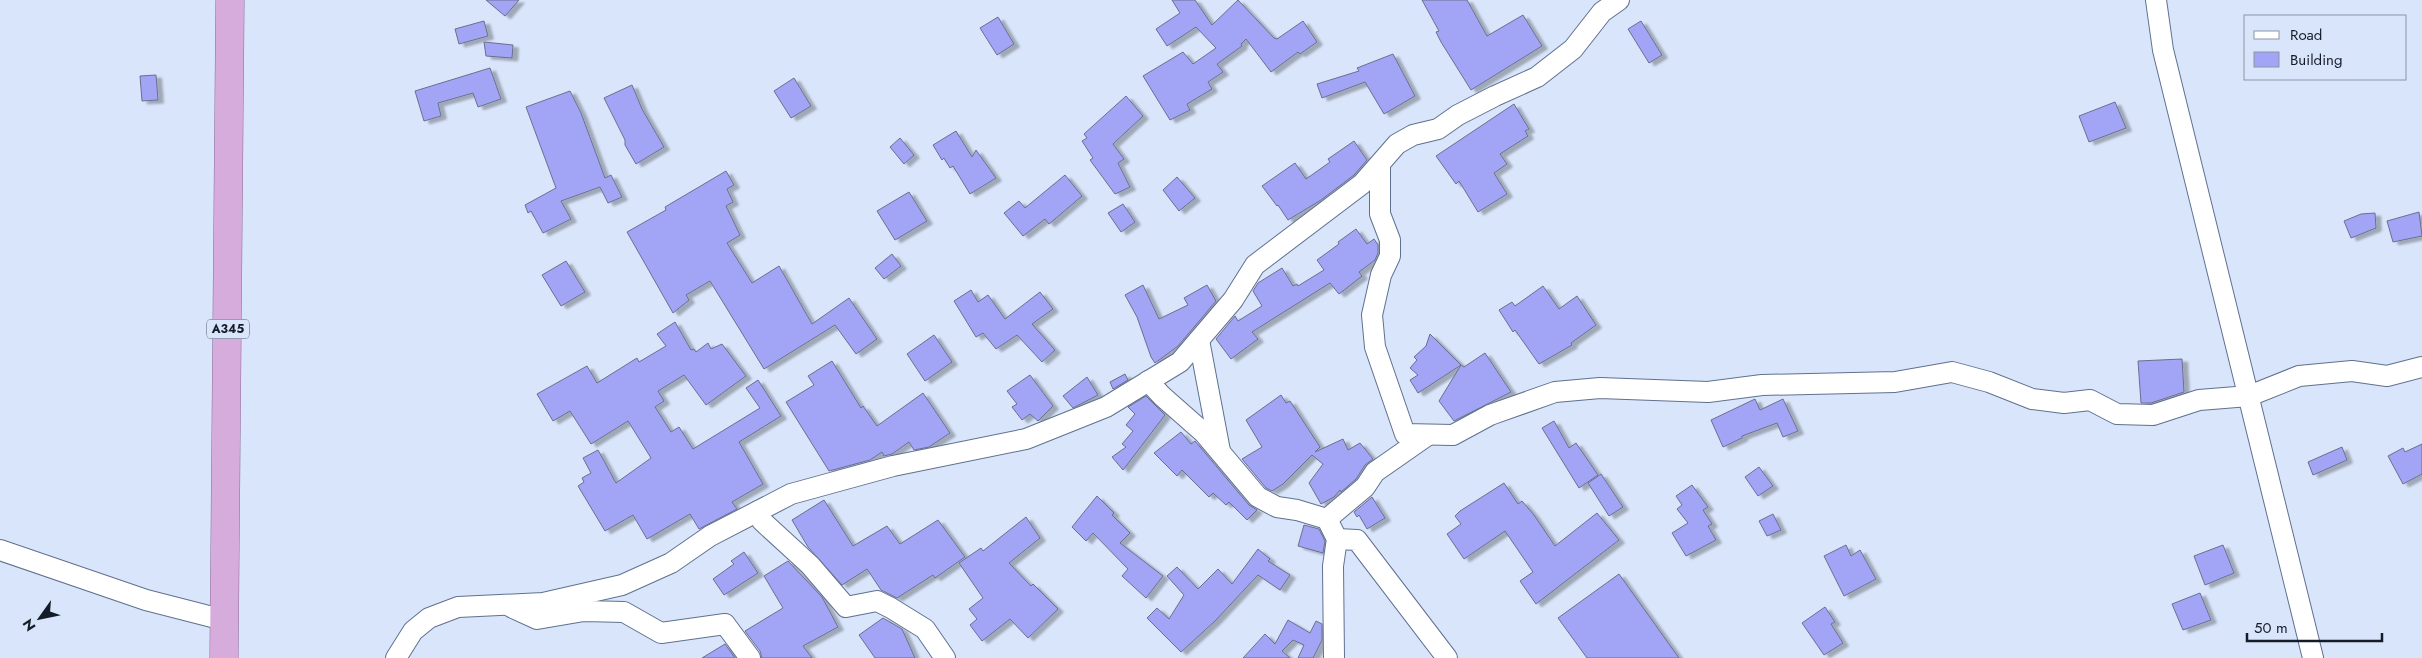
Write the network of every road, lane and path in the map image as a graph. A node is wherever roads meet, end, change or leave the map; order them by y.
1 (230, 0) edge
2 (1619, 0) edge
3 (2156, 0) edge
4 (1380, 165) junction
5 (1199, 340) junction
6 (2422, 367) edge
7 (1148, 381) junction
8 (2249, 396) junction
9 (1405, 434) junction
10 (1428, 435) junction
11 (1220, 451) junction
12 (1374, 472) junction
13 (758, 511) junction
14 (1327, 519) junction
15 (1337, 539) junction
16 (0, 550) edge
17 (504, 604) junction
18 (224, 620) junction
19 (224, 658) edge
20 (396, 658) edge
21 (750, 658) edge
22 (945, 658) edge
23 (1334, 658) edge
24 (1447, 658) edge
25 (2313, 658) edge

1 - 18 highway, A345
2 - 4 street
3 - 8 street
4 - 5 street
4 - 9 street
5 - 7 street
5 - 11 street
6 - 8 street
7 - 11 street
7 - 13 street
8 - 10 street
8 - 25 street
9 - 10 street
9 - 12 street
10 - 12 street
11 - 14 street
12 - 14 street
13 - 17 street
13 - 22 street
14 - 15 street
15 - 23 street
15 - 24 street
16 - 18 street
17 - 20 street
17 - 21 street
18 - 19 highway, A345

